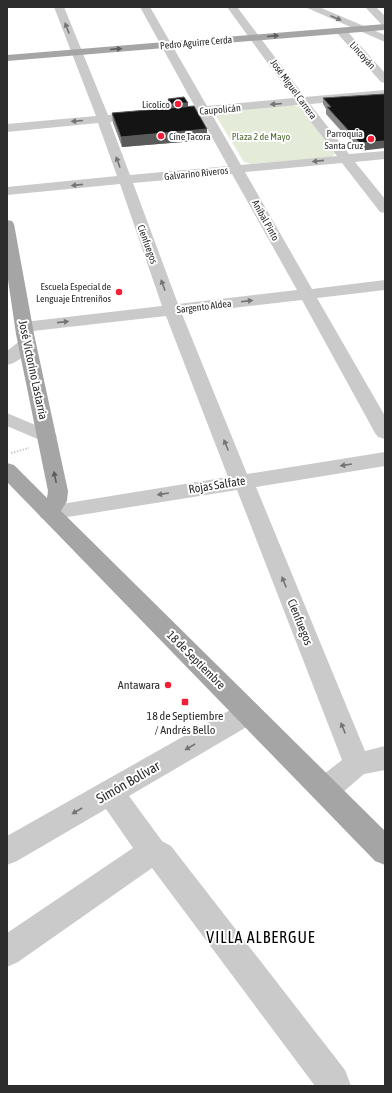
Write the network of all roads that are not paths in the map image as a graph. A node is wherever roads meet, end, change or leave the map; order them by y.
1 (59, 7) edge
2 (145, 7) edge
3 (232, 7) edge
4 (310, 7) edge
5 (370, 7) edge
6 (385, 22) edge
7 (385, 27) edge
8 (363, 29) junction
9 (341, 31) junction
10 (256, 38) junction
11 (385, 39) edge
12 (166, 45) junction
13 (76, 52) junction
14 (7, 58) edge
15 (385, 80) edge
16 (385, 94) edge
17 (302, 101) junction
18 (204, 110) junction
19 (180, 112) edge
20 (126, 117) edge
21 (103, 119) junction
22 (7, 128) edge
23 (385, 154) edge
24 (346, 158) junction
25 (237, 169) junction
26 (125, 180) junction
27 (7, 191) edge
28 (385, 209) edge
29 (7, 224) edge
30 (385, 285) edge
31 (307, 294) junction
32 (172, 310) junction
33 (20, 328) edge
34 (7, 360) edge
35 (7, 419) edge
36 (385, 433) edge
37 (48, 437) junction
38 (385, 459) edge
39 (7, 470) edge
40 (242, 481) junction
41 (49, 513) junction
42 (248, 713) junction
43 (385, 758) edge
44 (357, 764) junction
45 (325, 790) junction
46 (110, 792) junction
47 (7, 851) edge
48 (152, 851) junction
49 (385, 851) edge
50 (7, 951) edge
51 (334, 1086) edge

13 -> 1 street, Cienfuegos
2 - 12 street, Aníbal Pinto
3 - 10 street, José Miguel Carrera
4 -> 8 street
5 - 6 street
7 - 8 main road, Pedro Aguirre Cerda
8 - 9 main road, Pedro Aguirre Cerda
8 - 11 street
10 -> 9 main road, Pedro Aguirre Cerda
9 - 15 street, Lincoyán
10 - 12 main road, Pedro Aguirre Cerda
10 - 17 street, José Miguel Carrera
13 -> 12 main road, Pedro Aguirre Cerda
12 - 18 street, Aníbal Pinto
13 - 14 main road, Pedro Aguirre Cerda
13 - 21 street, Cienfuegos
16 - 17 street, Caupolicán
17 -> 18 street, Caupolicán
17 - 24 street, José Miguel Carrera
18 - 19 street, Caupolicán
18 - 25 street, Aníbal Pinto
20 - 21 street
21 -> 22 street
26 -> 21 street, Cienfuegos
23 - 24 street, Galvarino Riveros
24 -> 25 street, Galvarino Riveros
24 - 28 street, José Miguel Carrera
25 - 26 street, Galvarino Riveros
25 - 31 street, Aníbal Pinto
26 -> 27 street, Galvarino Riveros
32 -> 26 street, Cienfuegos
29 - 33 main road, José Victorino Lastarria
30 - 31 street, Sargento Aldea
32 -> 31 street, Sargento Aldea
31 - 36 street, Aníbal Pinto
33 -> 32 street, Sargento Aldea
40 -> 32 street, Cienfuegos
33 - 34 street
33 - 37 main road, José Victorino Lastarria
35 - 37 street
41 -> 37 main road, José Victorino Lastarria
38 -> 40 street, Rojas Salfate
39 - 41 main road, 18 de Septiembre
40 -> 41 street, Rojas Salfate
44 -> 40 street, Cienfuegos
41 - 42 main road, 18 de Septiembre
42 - 45 main road, 18 de Septiembre
42 -> 46 street, Simón Bolívar
43 - 44 street
44 - 45 street
45 - 49 main road, 18 de Septiembre
46 -> 47 street, Simón Bolívar
46 - 48 street
48 - 50 street
48 - 51 street

